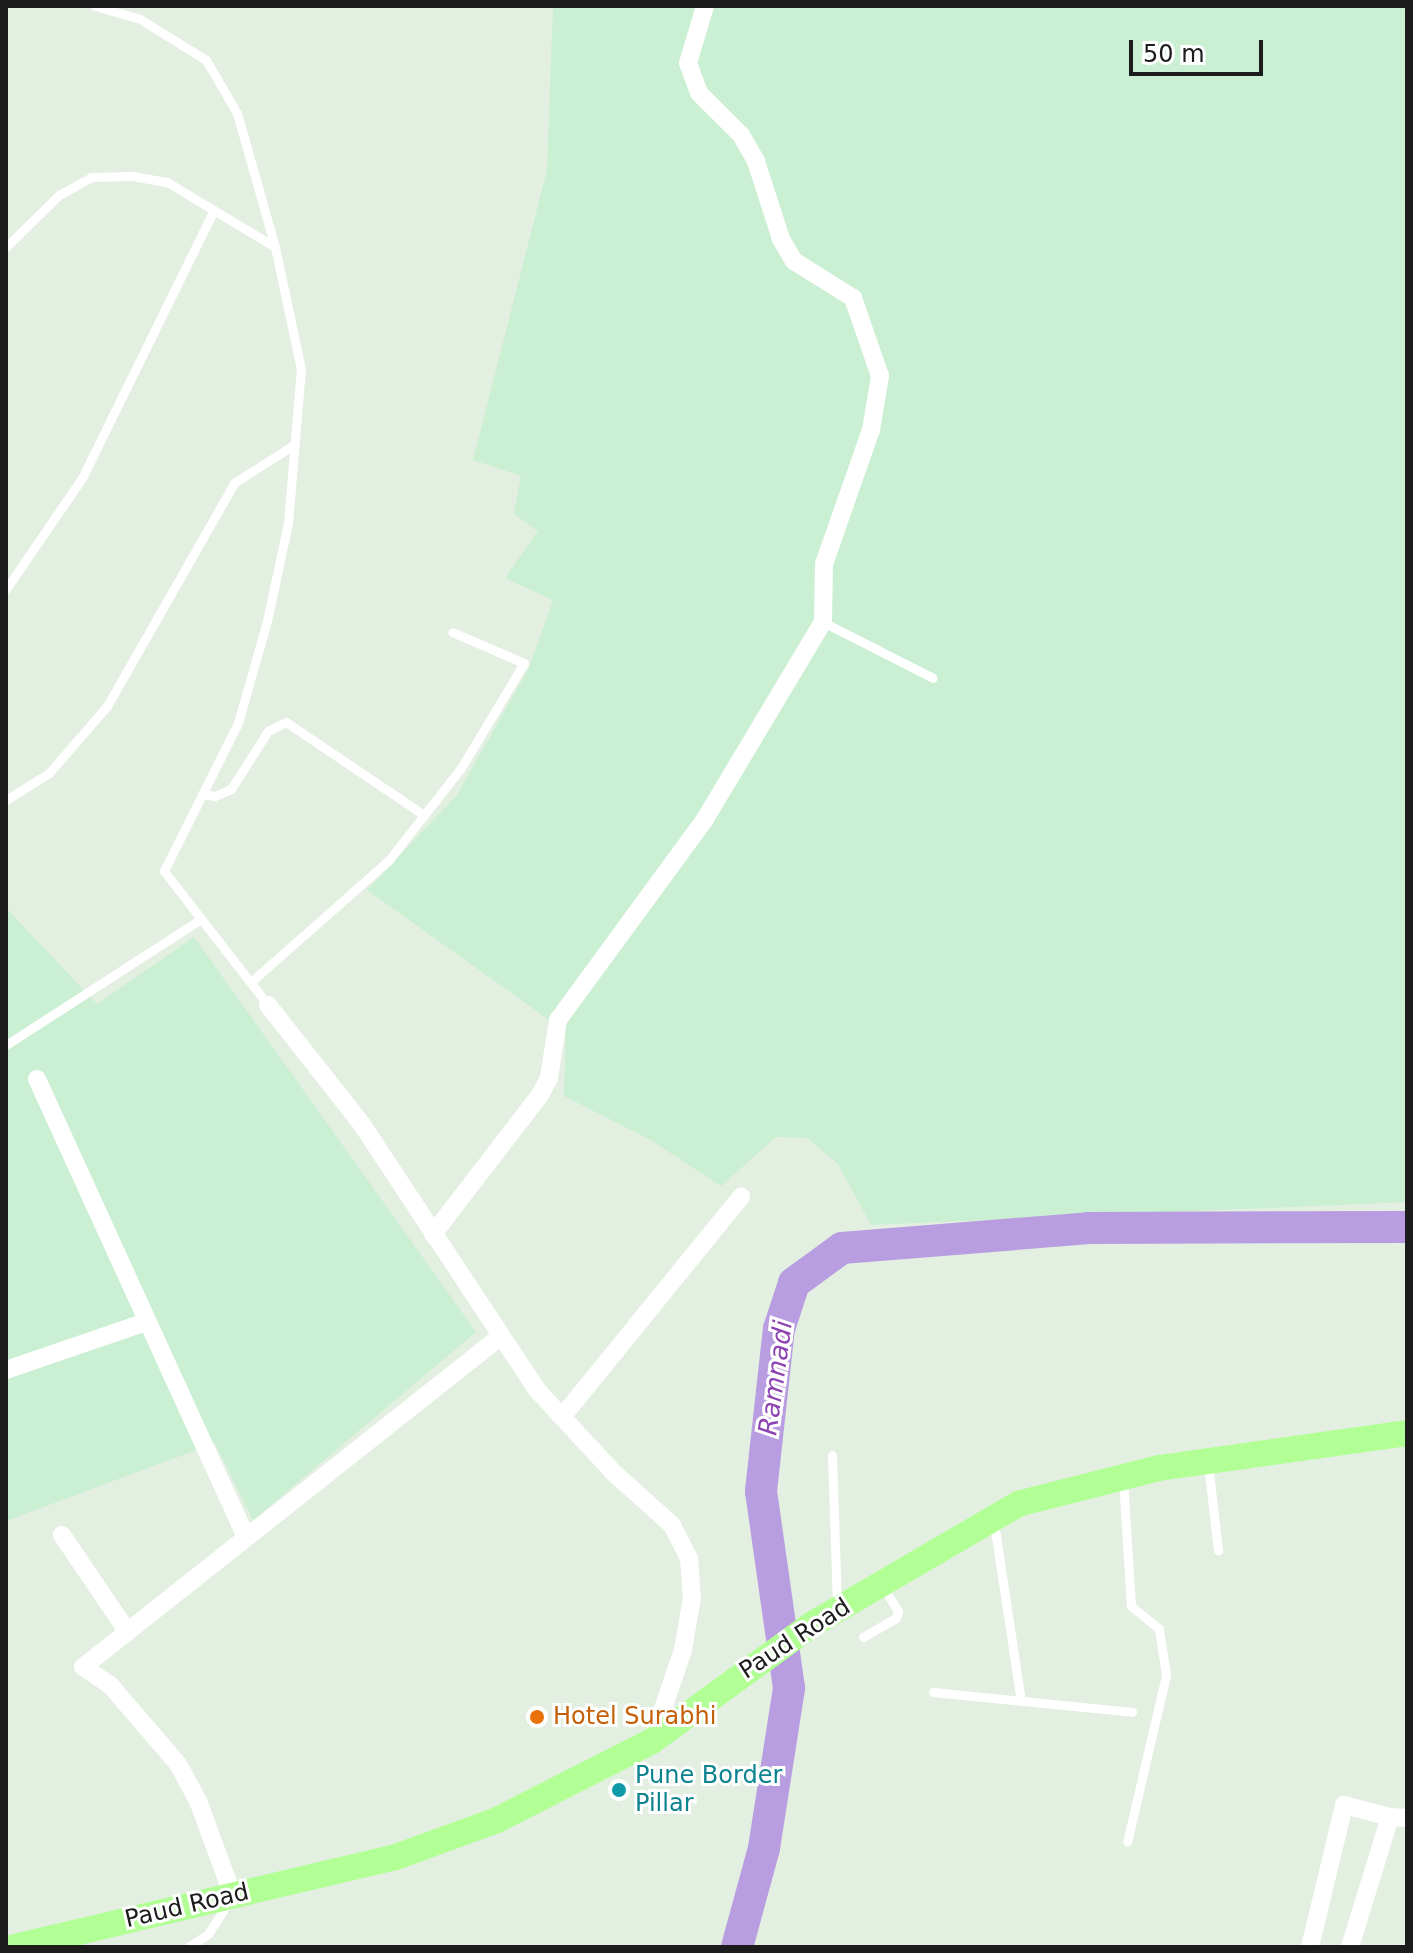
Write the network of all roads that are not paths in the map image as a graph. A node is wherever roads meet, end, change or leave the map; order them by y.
1 (95, 6) edge
2 (705, 6) edge
3 (212, 214) junction
4 (6, 247) edge
5 (275, 247) junction
6 (295, 444) junction
7 (6, 589) edge
8 (823, 622) junction
9 (452, 632) dead end
10 (933, 678) dead end
11 (202, 794) junction
12 (6, 800) edge
13 (424, 815) junction
14 (201, 919) junction
15 (251, 982) junction
16 (268, 1005) joint
17 (6, 1045) edge
18 (37, 1079) dead end
19 (741, 1197) dead end
20 (433, 1234) junction
21 (146, 1322) junction
22 (501, 1336) junction
23 (6, 1370) edge
24 (562, 1417) junction
25 (1407, 1433) edge
26 (832, 1455) dead end
27 (1207, 1461) junction
28 (1122, 1476) junction
29 (994, 1517) junction
30 (62, 1535) dead end
31 (246, 1537) junction
32 (1218, 1550) dead end
33 (881, 1584) junction
34 (838, 1609) junction
35 (127, 1631) junction
36 (863, 1637) dead end
37 (933, 1692) dead end
38 (1021, 1701) junction
39 (1132, 1712) dead end
40 (652, 1741) junction
41 (1399, 1818) edge
42 (1127, 1842) dead end
43 (233, 1896) junction
44 (15, 1947) edge
45 (188, 1947) edge
46 (1310, 1947) edge
47 (1350, 1947) edge

1 - 5 lane
2 - 8 street
3 - 4 lane
3 - 5 lane
3 - 7 lane
5 - 6 lane
6 - 11 lane
6 - 12 lane
8 - 10 lane
8 - 20 street
9 - 13 lane
11 - 13 lane
11 - 14 lane
13 - 15 lane
14 - 15 lane
14 - 17 lane
15 - 16 lane
16 - 20 street
18 - 21 street
19 - 24 street
20 - 22 street
21 - 23 street
21 - 31 street
22 - 24 street
22 - 31 street
24 - 40 street
25 - 27 main road, Paud Road
26 - 34 lane
27 - 28 main road, Paud Road
27 - 32 lane
28 - 29 main road, Paud Road
28 - 42 lane
29 - 33 main road, Paud Road
29 - 38 lane
30 - 35 street
31 - 35 street
33 - 34 main road, Paud Road
33 - 36 lane
34 - 40 main road, Paud Road
35 - 43 street
37 - 38 lane
38 - 39 lane
40 - 43 main road, Paud Road
41 - 46 street
41 - 47 street
43 - 44 main road, Paud Road
43 - 45 lane

